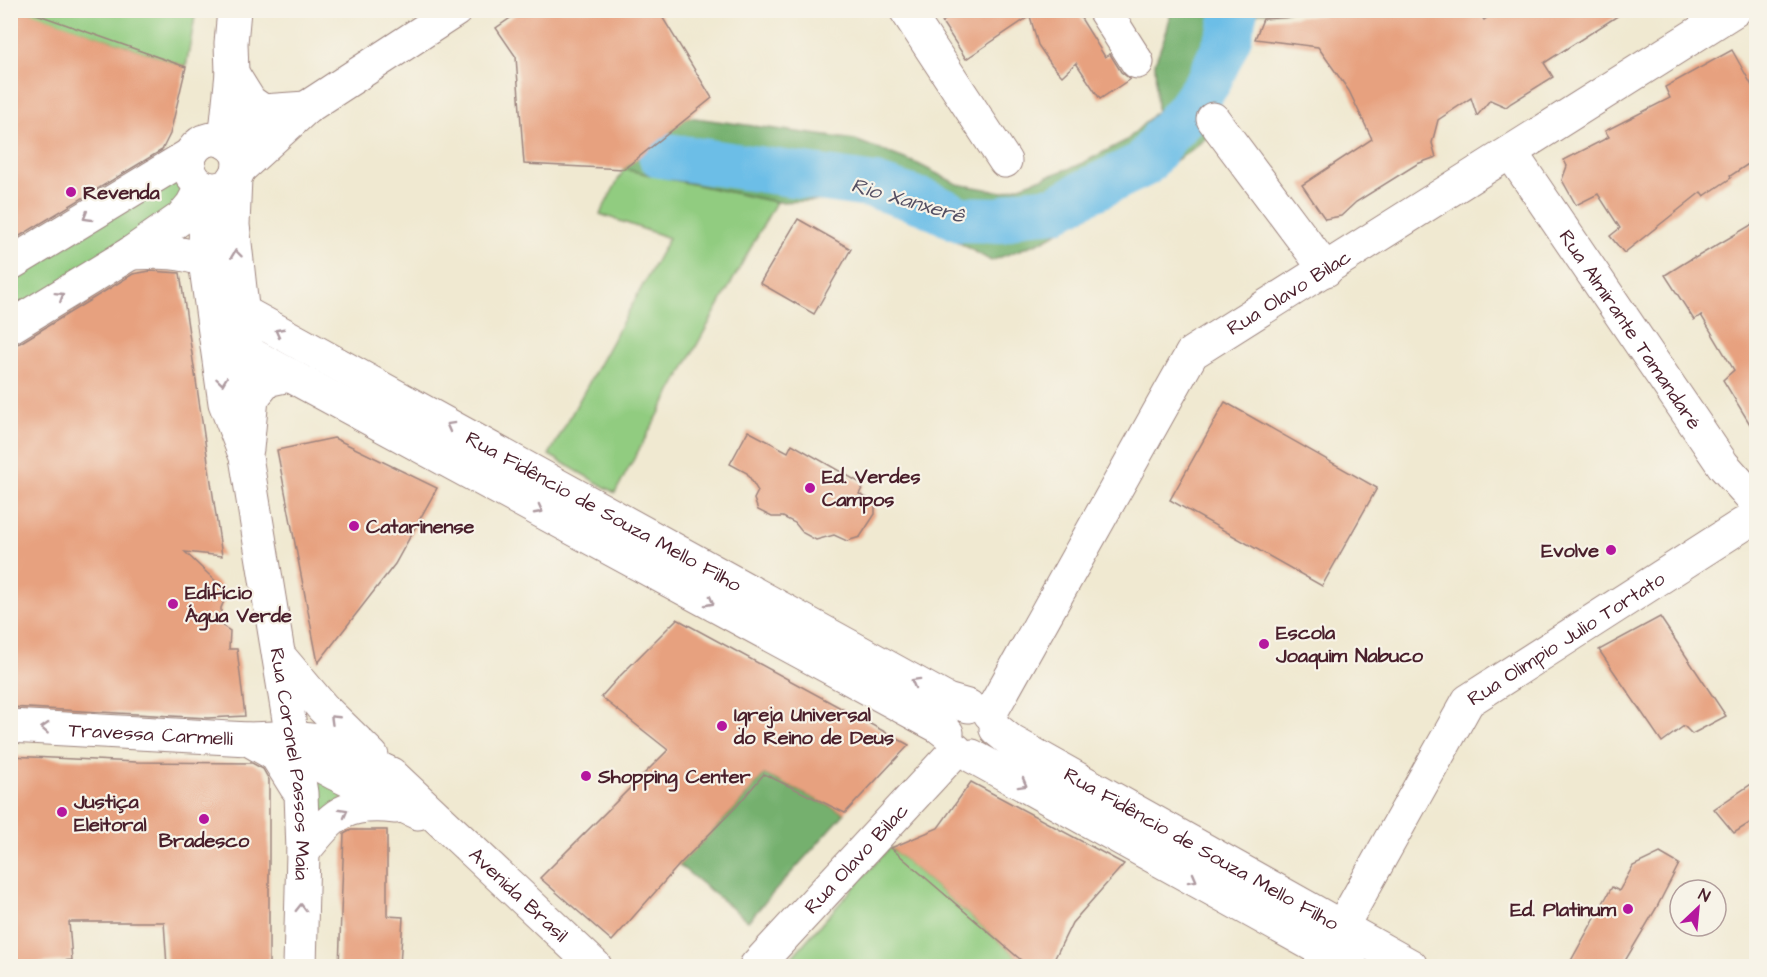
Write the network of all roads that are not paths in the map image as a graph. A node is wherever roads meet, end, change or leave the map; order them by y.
1 (234, 10) edge
2 (456, 10) edge
3 (906, 10) edge
4 (1104, 10) edge
5 (1736, 10) edge
6 (231, 58) junction
7 (1137, 62) dead end
8 (306, 108) junction
9 (1214, 119) dead end
10 (1511, 153) junction
11 (1005, 161) dead end
12 (215, 163) junction
13 (130, 253) junction
14 (205, 261) junction
15 (10, 264) edge
16 (1326, 270) junction
17 (243, 312) junction
18 (10, 327) edge
19 (247, 352) junction
20 (290, 375) junction
21 (353, 391) junction
22 (252, 398) junction
23 (246, 457) junction
24 (1756, 502) edge
25 (1756, 516) edge
26 (771, 619) junction
27 (278, 655) junction
28 (984, 716) junction
29 (10, 726) edge
30 (248, 739) junction
31 (293, 744) junction
32 (958, 746) junction
33 (391, 774) junction
34 (301, 793) junction
35 (409, 809) junction
36 (441, 824) junction
37 (1167, 846) junction
38 (303, 852) junction
39 (1340, 949) edge
40 (300, 966) edge
41 (595, 966) edge
42 (756, 966) edge
43 (1411, 966) edge

1 - 6 street, Rua Coronel Passos Maia
2 - 8 street
3 - 11 street
4 - 7 street
5 - 10 street, Rua Olavo Bilac
6 - 8 street
6 - 12 street, Rua Coronel Passos Maia
8 - 12 street
9 - 16 street
10 - 16 street, Rua Olavo Bilac
10 - 24 street, Rua Almirante Tamandaré
12 - 13 street
12 - 14 street, Rua Coronel Passos Maia
12 -> 15 street
17 -> 12 street, Rua Coronel Passos Maia
13 - 14 street
18 -> 13 street
14 - 19 street
14 -> 23 street, Rua Coronel Passos Maia
16 - 28 street, Rua Olavo Bilac
17 - 19 street, Rua Coronel Passos Maia
21 -> 17 street, Rua Fidêncio de Souza Mello Filho
19 - 20 street, Rua Fidêncio de Souza Mello Filho
19 - 22 street, Rua Coronel Passos Maia
20 - 21 street, Rua Fidêncio de Souza Mello Filho
20 - 22 street
21 - 26 street, Rua Fidêncio de Souza Mello Filho
22 - 23 street, Rua Coronel Passos Maia
23 - 27 street, Rua Coronel Passos Maia
25 - 39 street, Rua Olimpio Julio Tortato
28 -> 26 street, Rua Fidêncio de Souza Mello Filho
26 - 32 street, Rua Fidêncio de Souza Mello Filho
27 - 31 street, Rua Coronel Passos Maia
33 -> 27 street
28 - 32 street
28 - 32 street
28 - 37 street, Rua Fidêncio de Souza Mello Filho
30 -> 29 street, Travessa Carmelli
30 - 31 street, Travessa Carmelli
30 - 34 street
31 - 33 street, Avenida Brasil
31 - 34 street, Rua Coronel Passos Maia
31 - 35 street, Avenida Brasil
32 -> 37 street, Rua Fidêncio de Souza Mello Filho
32 - 42 street, Rua Olavo Bilac
33 - 36 street, Avenida Brasil
34 - 38 street, Rua Coronel Passos Maia
35 - 36 street, Avenida Brasil
38 -> 35 street
36 - 41 street, Avenida Brasil
37 - 39 street, Rua Fidêncio de Souza Mello Filho
40 -> 38 street, Rua Coronel Passos Maia
39 - 43 street, Rua Fidêncio de Souza Mello Filho

